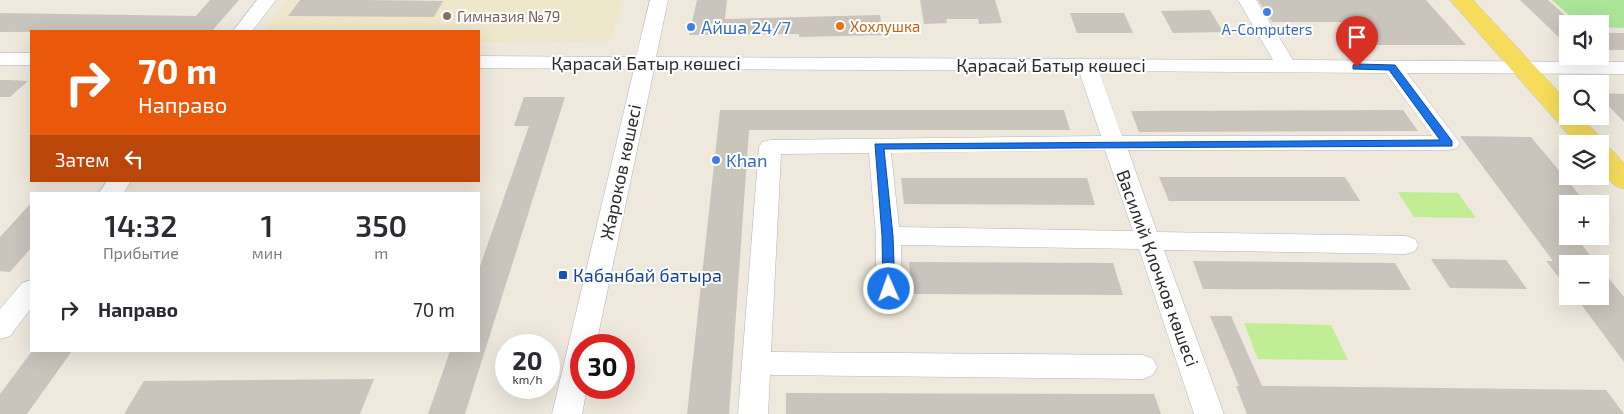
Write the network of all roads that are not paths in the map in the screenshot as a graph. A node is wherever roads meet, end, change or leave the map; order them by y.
1 (267, 0) edge
2 (659, 0) edge
3 (1247, 0) edge
4 (1461, 0) edge
5 (243, 30) edge
6 (0, 59) edge
7 (30, 59) edge
8 (480, 62) edge
9 (644, 63) junction
10 (1087, 66) junction
11 (1287, 67) junction
12 (1392, 67) junction
13 (1524, 68) junction
14 (1624, 68) edge
15 (1584, 135) edge
16 (1113, 143) junction
17 (878, 146) junction
18 (1609, 163) edge
19 (1624, 180) edge
20 (119, 182) edge
21 (112, 192) edge
22 (888, 236) junction
23 (1148, 240) junction
24 (1406, 245) dead end
25 (889, 289) dead end
26 (30, 291) edge
27 (0, 328) edge
28 (584, 334) edge
29 (756, 363) junction
30 (1143, 367) dead end
31 (570, 399) edge
32 (567, 414) edge
33 (753, 414) edge
34 (1209, 414) edge

1 - 5 street
2 - 9 street, Жароков көшесі
3 - 11 street
4 - 13 main road
6 - 7 street
8 - 9 street, Қарасай Батыр көшесі
9 - 10 street, Қарасай Батыр көшесі
9 - 28 street, Жароков көшесі
10 - 11 street, Қарасай Батыр көшесі
10 - 16 street, Василий Клочков көшесі
11 - 12 street, Қарасай Батыр көшесі
12 - 13 street, Қарасай Батыр көшесі
12 - 16 street
13 - 14 street, Қарасай Батыр көшесі
13 - 15 main road
16 - 17 street
16 - 23 street, Василий Клочков көшесі
17 - 22 street
17 - 29 street
18 - 19 main road
20 - 21 street
22 - 23 street
22 - 25 street
23 - 24 street
23 - 34 street, Василий Клочков көшесі
26 - 27 street
29 - 30 street
29 - 33 street
31 - 32 street

